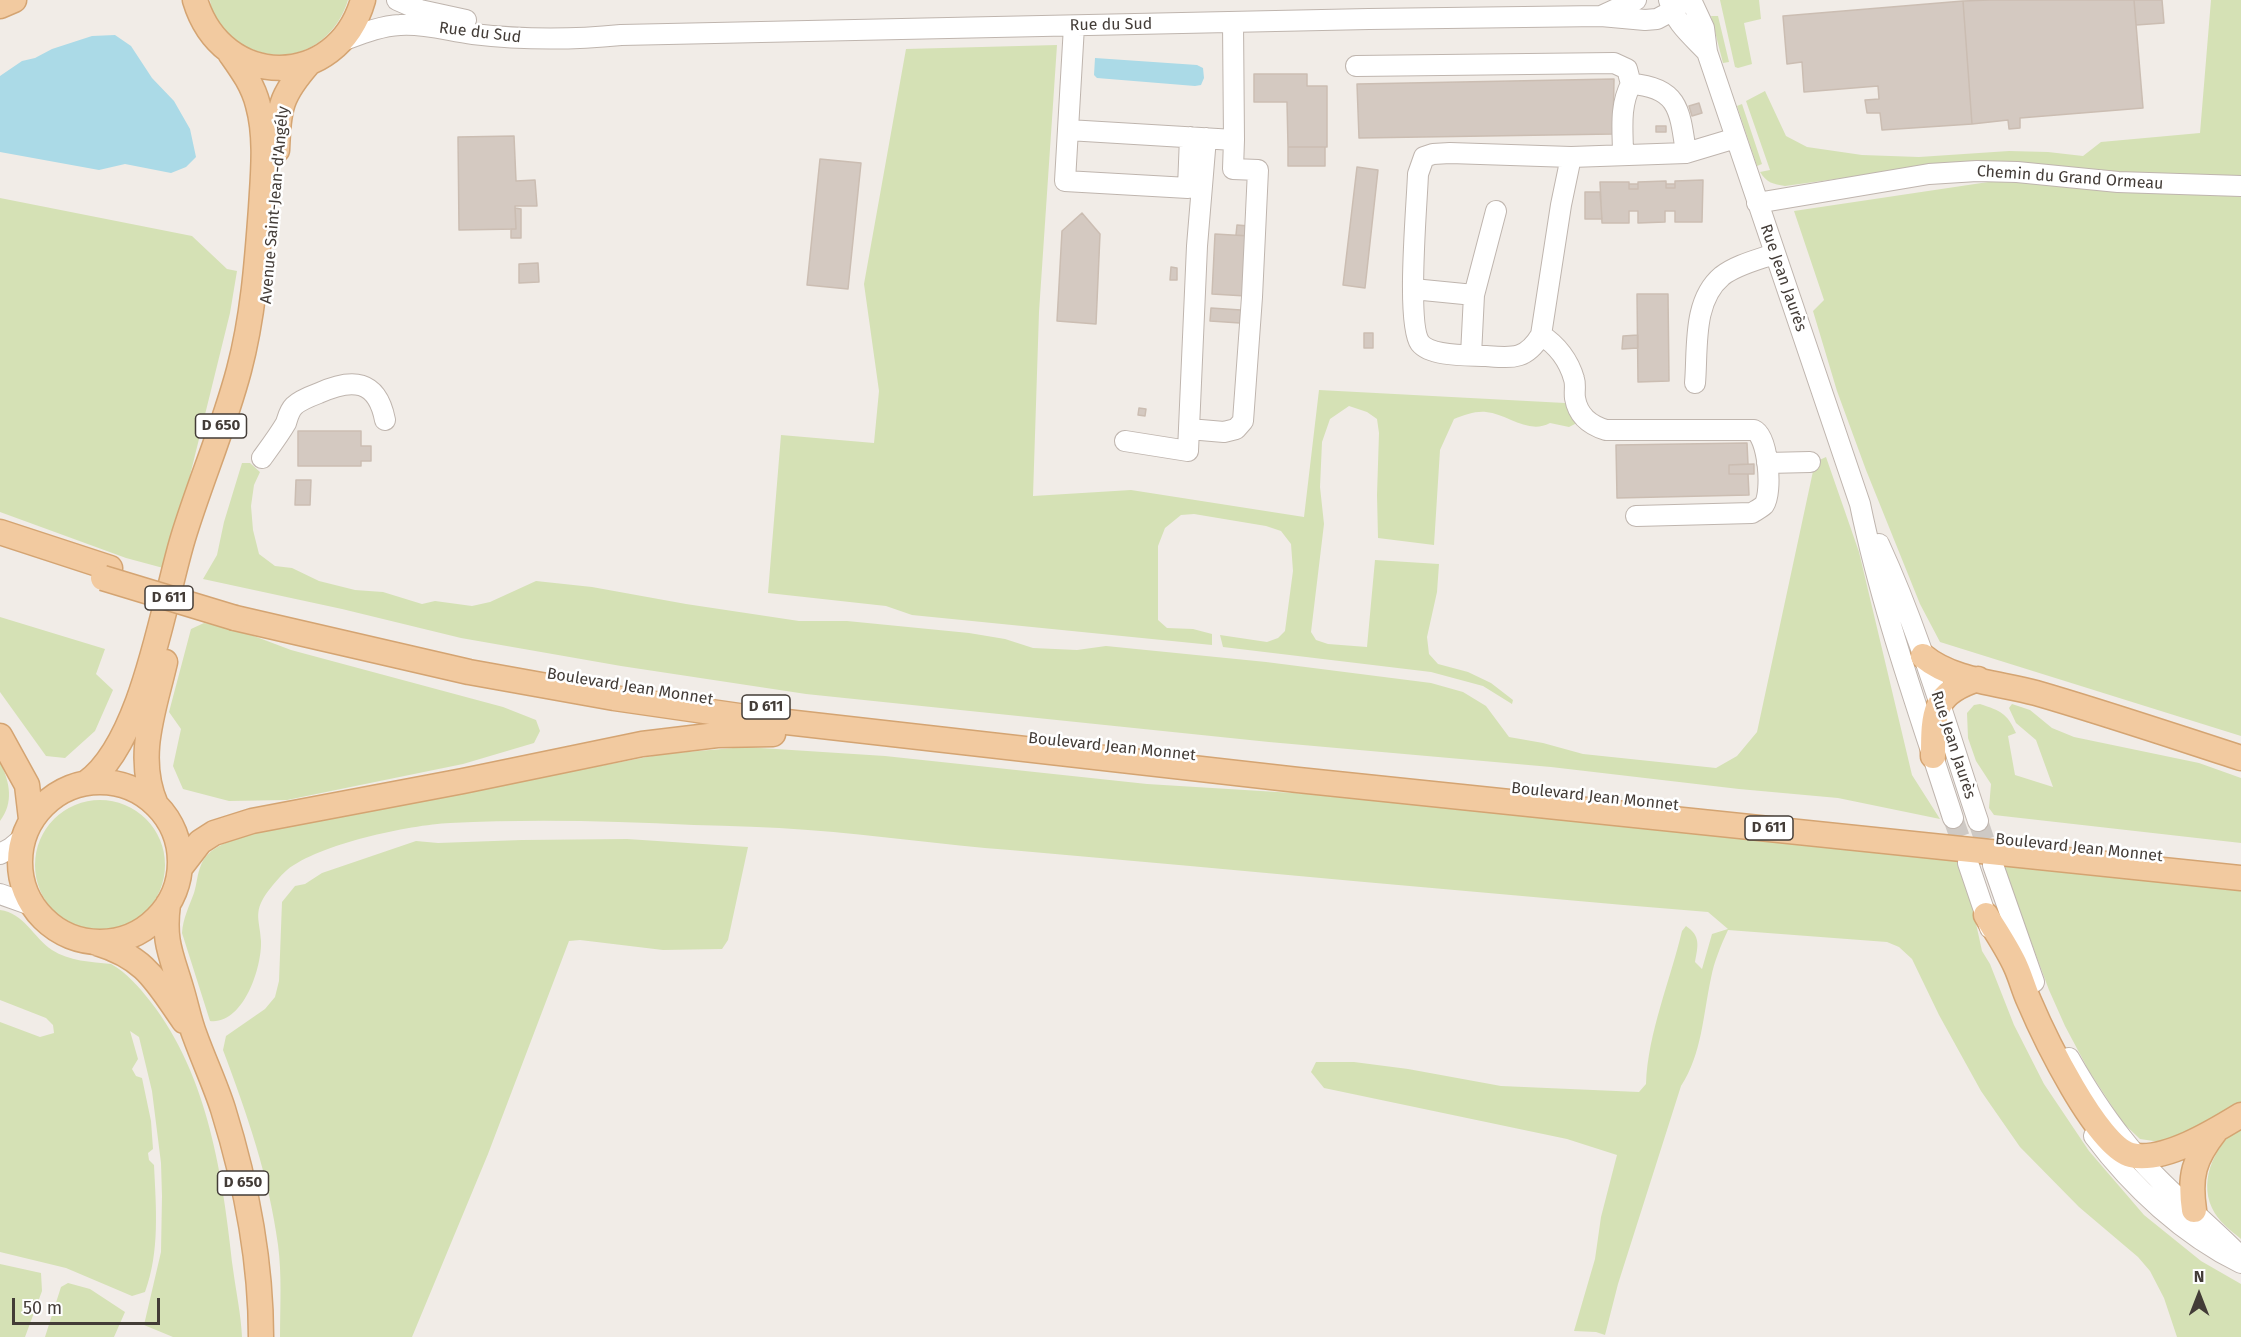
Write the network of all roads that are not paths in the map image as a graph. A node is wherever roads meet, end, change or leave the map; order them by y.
1 (14, 0) edge
2 (363, 0) edge
3 (397, 0) edge
4 (1636, 0) edge
5 (1691, 0) edge
6 (194, 5) edge
7 (0, 6) edge
8 (1672, 11) edge
9 (1601, 16) junction
10 (1233, 22) junction
11 (1074, 26) junction
12 (621, 35) junction
13 (342, 41) junction
14 (1707, 52) junction
15 (230, 53) junction
16 (309, 63) junction
17 (1356, 66) dead end
18 (1631, 84) junction
19 (1068, 130) junction
20 (1198, 137) junction
21 (1736, 138) junction
22 (1234, 140) junction
23 (1686, 153) junction
24 (1623, 155) junction
25 (1571, 157) junction
26 (2241, 186) edge
27 (1757, 203) junction
28 (1496, 211) dead end
29 (1774, 254) junction
30 (1413, 289) junction
31 (1474, 295) junction
32 (1541, 335) junction
33 (1471, 355) junction
34 (1695, 383) dead end
35 (385, 420) dead end
36 (1189, 429) junction
37 (1125, 441) dead end
38 (262, 458) dead end
39 (1810, 462) dead end
40 (1767, 463) junction
41 (1860, 504) junction
42 (1636, 516) dead end
43 (0, 532) edge
44 (0, 546) edge
45 (107, 573) junction
46 (237, 611) junction
47 (1923, 656) junction
48 (1978, 679) junction
49 (1939, 705) junction
50 (0, 736) edge
51 (1933, 756) junction
52 (2241, 758) edge
53 (1298, 780) junction
54 (86, 783) junction
55 (156, 805) junction
56 (1953, 818) tunnel mouth
57 (1978, 820) tunnel mouth
58 (27, 829) junction
59 (0, 854) edge
60 (1968, 863) tunnel mouth
61 (1993, 865) tunnel mouth
62 (2241, 865) edge
63 (180, 868) junction
64 (2241, 878) edge
65 (0, 894) edge
66 (168, 904) junction
67 (31, 905) junction
68 (1986, 915) junction
69 (94, 942) junction
70 (195, 1036) junction
71 (2241, 1115) edge
72 (2218, 1129) junction
73 (2139, 1156) junction
74 (2194, 1210) junction
75 (2241, 1257) edge
76 (2241, 1263) edge
77 (261, 1337) edge

1 - 7 main road
2 - 13 main road
3 - 12 street, Rue du Sud
4 - 9 street, Rue du Sud
5 - 14 street, Rue Jean Jaurès
6 - 15 main road
8 - 9 street, Rue du Sud
8 - 14 street, Rue Jean Jaurès
9 - 10 street, Rue du Sud
10 - 11 street, Rue du Sud
10 - 22 street
11 - 12 street, Rue du Sud
11 - 19 street
12 - 13 street, Rue du Sud
13 - 16 main road
14 - 21 street, Rue Jean Jaurès
15 - 16 main road
15 - 54 main road, Avenue Saint-Jean-d'Angély / D 650
16 - 55 main road, Avenue Saint-Jean-d'Angély
17 - 18 street
18 - 23 street
18 - 24 street
19 - 20 street
19 - 20 street
20 - 22 street
20 - 36 street
21 - 23 street
21 - 27 street, Rue Jean Jaurès
22 - 36 street
23 - 24 street
24 - 25 street
25 - 30 street
25 - 32 street
26 - 27 street, Chemin du Grand Ormeau
27 - 29 street, Rue Jean Jaurès
28 - 31 street
29 - 34 street
29 - 41 street, Rue Jean Jaurès
30 - 31 street
30 - 33 street
31 - 33 street
32 - 33 street
32 - 40 street
35 - 38 street
36 - 37 street
39 - 40 street
40 - 42 street
41 - 47 street, Rue Jean Jaurès
41 - 51 street, Rue Jean Jaurès
43 - 45 main road, Boulevard Jean Monnet / D 611
44 - 45 main road, Boulevard Jean Monnet / D 611
45 - 46 main road, Boulevard Jean Monnet / D 611
46 - 53 main road, Boulevard Jean Monnet / D 611
46 - 62 main road, Boulevard Jean Monnet / D 611
47 - 48 main road
47 - 49 street, Rue Jean Jaurès
48 - 49 main road
48 - 52 main road
49 - 51 main road
49 - 57 street, Rue Jean Jaurès
50 - 58 main road
51 - 56 street, Rue Jean Jaurès
53 - 63 main road
53 - 64 main road, Boulevard Jean Monnet / D 611
54 - 55 main road, Avenue Saint-Jean-d'Angély
54 - 58 main road, Avenue Saint-Jean-d'Angély
55 - 63 main road, Avenue Saint-Jean-d'Angély
58 - 59 street
58 - 67 main road, Avenue Saint-Jean-d'Angély
60 - 68 street
61 - 73 street
63 - 66 main road, Avenue Saint-Jean-d'Angély
65 - 67 street
66 - 69 main road, Avenue Saint-Jean-d'Angély
66 - 70 main road, D 650
67 - 69 main road, Avenue Saint-Jean-d'Angély
68 - 73 main road
68 - 76 street
69 - 70 main road, D 650
70 - 77 main road, D 650
71 - 72 main road
72 - 73 main road
72 - 74 main road
73 - 74 street
74 - 75 street

